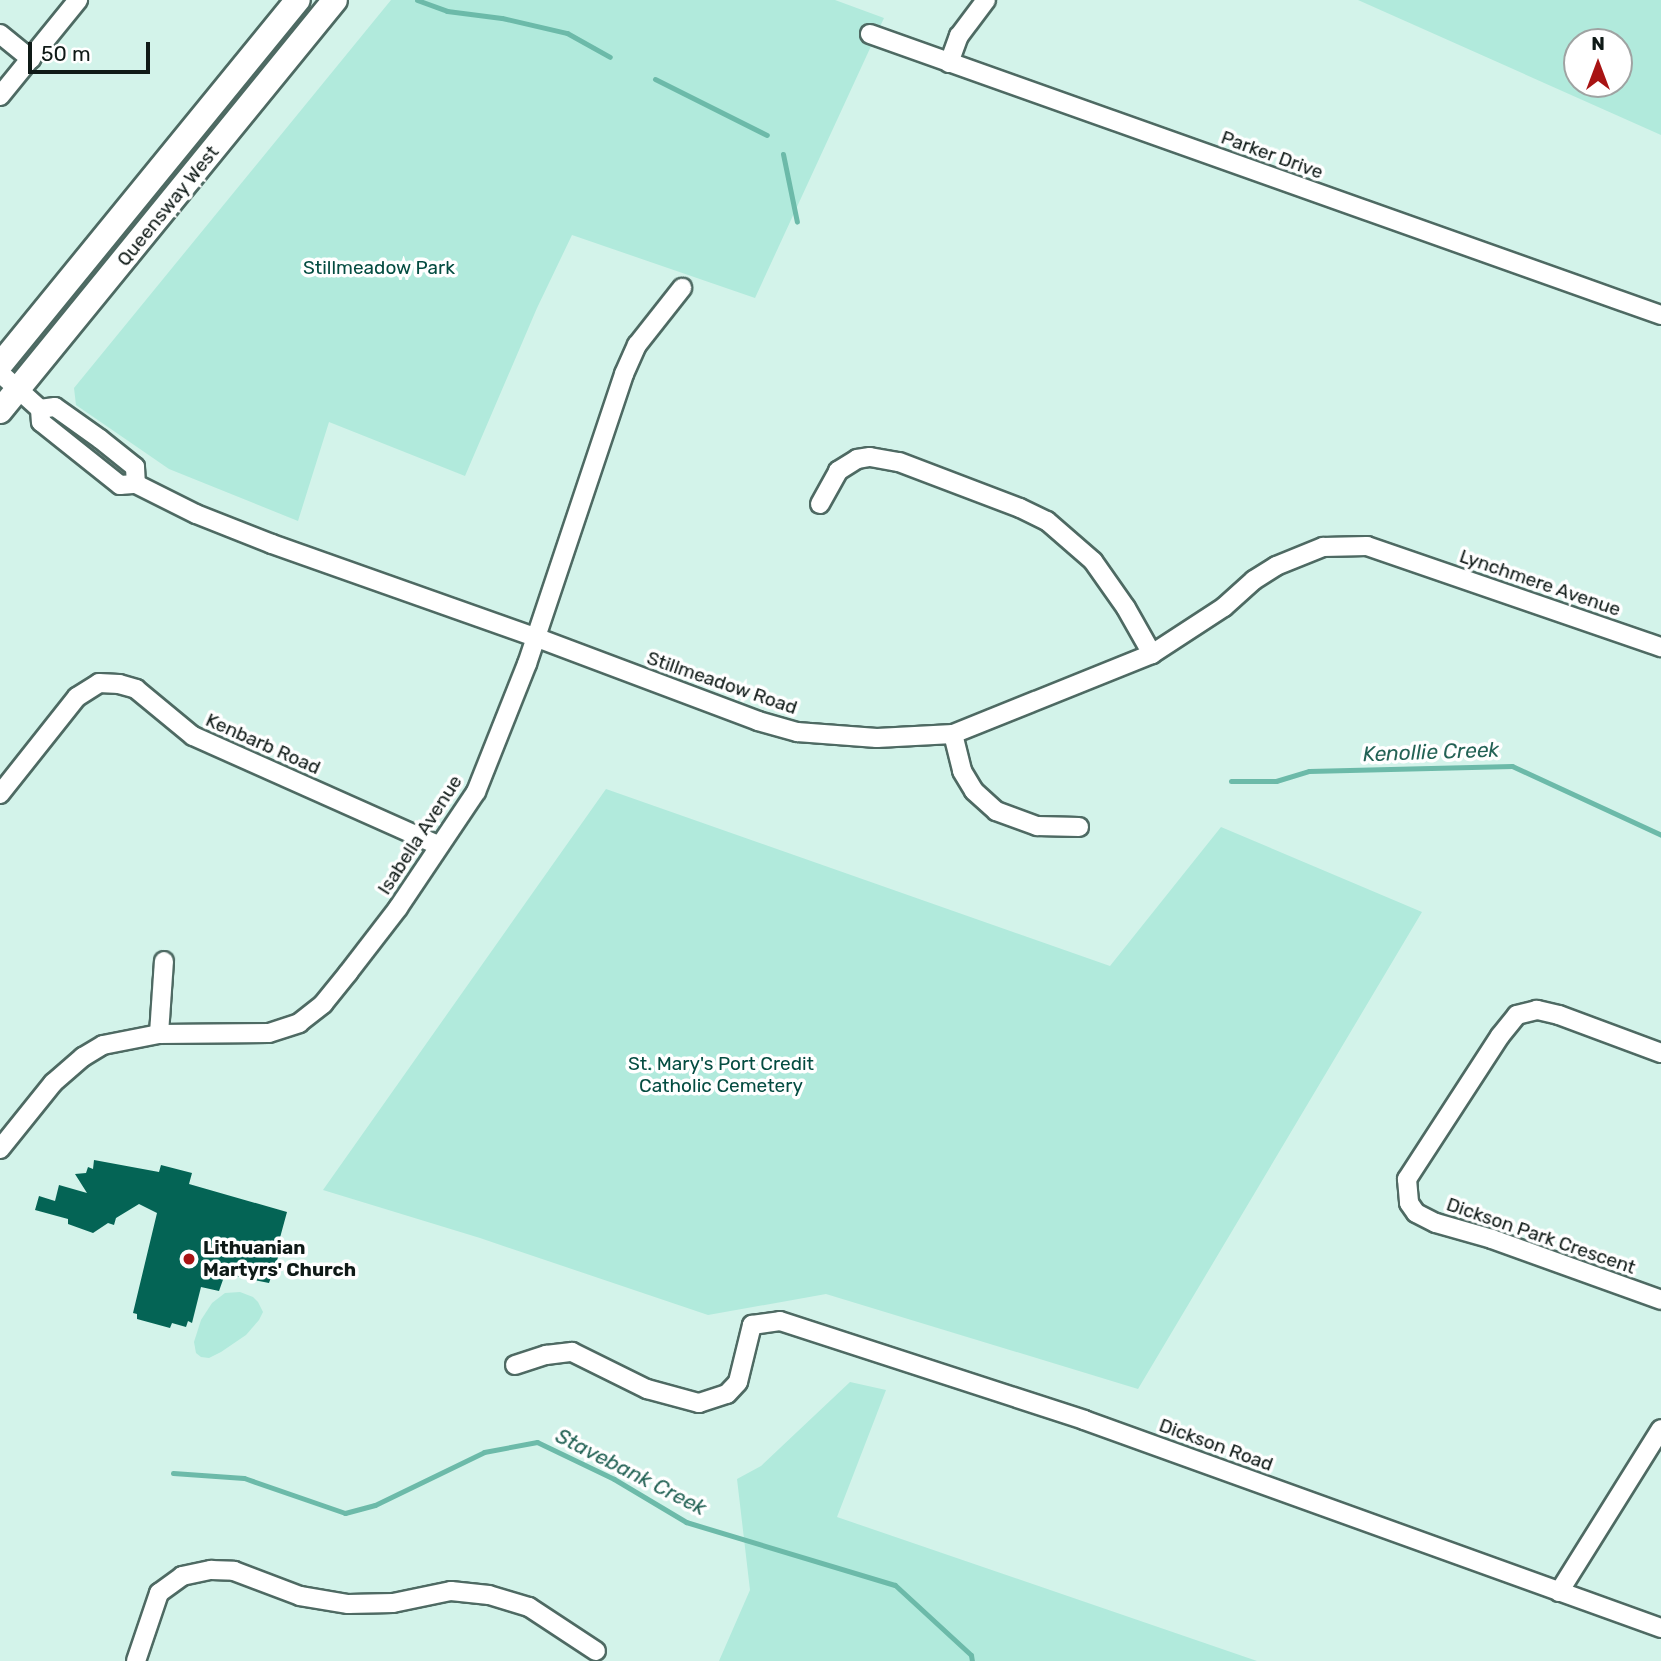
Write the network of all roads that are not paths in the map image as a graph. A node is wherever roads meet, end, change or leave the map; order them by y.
1 (78, 0) edge
2 (298, 0) edge
3 (335, 0) edge
4 (986, 0) edge
5 (0, 34) edge
6 (870, 34) dead end
7 (31, 60) junction
8 (949, 63) junction
9 (0, 96) edge
10 (682, 288) dead end
11 (1661, 316) edge
12 (0, 365) edge
13 (9, 381) edge
14 (0, 411) edge
15 (820, 504) dead end
16 (1404, 558) joint
17 (534, 637) junction
18 (1661, 647) edge
19 (1152, 654) junction
20 (953, 734) junction
21 (0, 794) edge
22 (1079, 827) dead end
23 (438, 845) junction
24 (164, 961) dead end
25 (159, 1034) junction
26 (1661, 1053) edge
27 (0, 1149) edge
28 (1661, 1300) edge
29 (515, 1365) dead end
30 (1661, 1429) edge
31 (1559, 1592) junction
32 (1661, 1628) edge
33 (596, 1651) dead end
34 (136, 1661) edge

1 - 7 street
2 - 12 main road, Queensway West
3 - 13 main road, Queensway West
4 - 8 street
5 - 7 street
6 - 8 street, Parker Drive
7 - 9 street
8 - 11 street, Parker Drive
10 - 17 street, Isabella Avenue
13 - 14 main road, Queensway West
13 - 17 street, Stillmeadow Road
15 - 19 street
16 - 18 street, Lynchmere Avenue
16 - 19 street, Stillmeadow Road
17 - 20 street, Stillmeadow Road
17 - 23 street, Isabella Avenue
19 - 20 street, Stillmeadow Road
20 - 22 street
21 - 23 street, Kenbarb Road
23 - 25 street, Isabella Avenue
24 - 25 street
25 - 27 street, Isabella Avenue
26 - 28 street, Dickson Park Crescent
29 - 31 street, Dickson Road
30 - 31 street
31 - 32 street, Dickson Road
33 - 34 street

